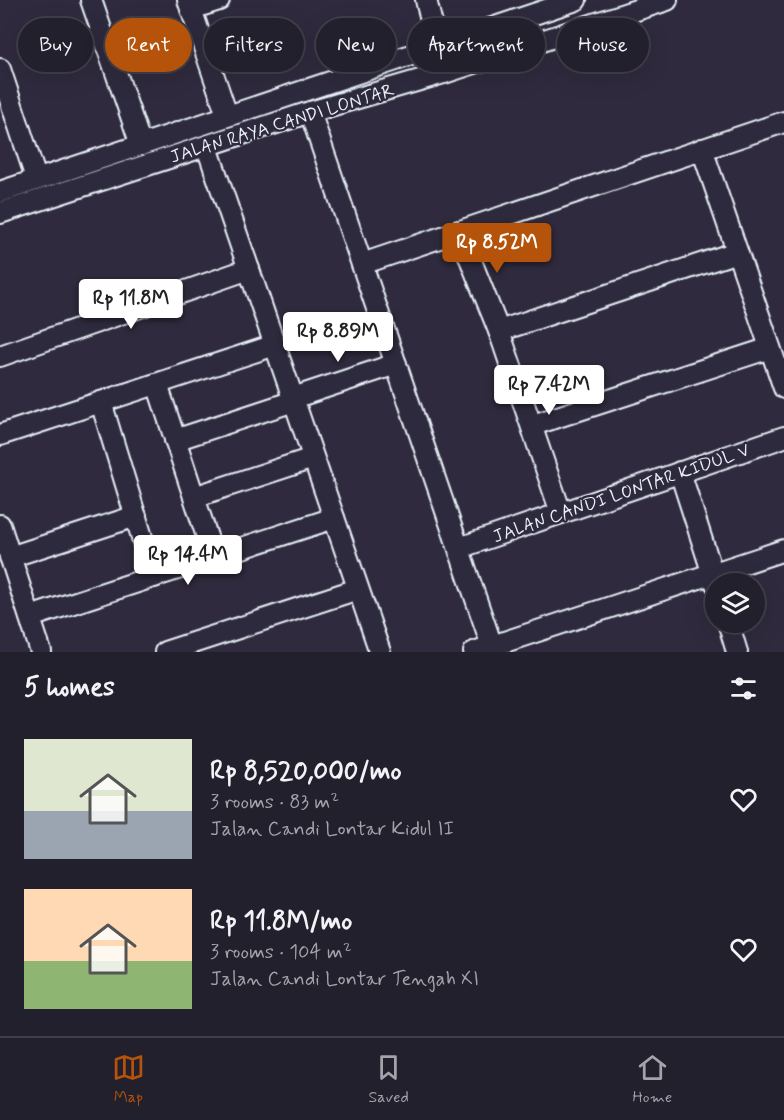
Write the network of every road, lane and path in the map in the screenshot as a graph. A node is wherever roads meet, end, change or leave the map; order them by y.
1 (91, 0) edge
2 (219, 0) edge
3 (426, 0) edge
4 (576, 0) edge
5 (668, 0) edge
6 (190, 5) edge
7 (430, 18) edge
8 (520, 18) edge
9 (408, 54) edge
10 (0, 69) edge
11 (444, 73) joint
12 (310, 112) junction
13 (227, 115) junction
14 (784, 122) edge
15 (138, 146) junction
16 (207, 147) junction
17 (702, 148) junction
18 (76, 166) junction
19 (142, 167) junction
20 (36, 178) junction
21 (82, 186) junction
22 (0, 192) edge
23 (0, 213) edge
24 (459, 231) junction
25 (737, 252) junction
26 (362, 264) junction
27 (249, 270) junction
28 (499, 331) junction
29 (275, 345) junction
30 (770, 348) junction
31 (0, 356) edge
32 (396, 364) junction
33 (157, 384) junction
34 (784, 388) edge
35 (293, 400) junction
36 (101, 402) junction
37 (533, 425) junction
38 (0, 435) edge
39 (784, 437) edge
40 (175, 440) junction
41 (313, 458) junction
42 (680, 472) junction
43 (194, 496) junction
44 (561, 513) junction
45 (136, 516) junction
46 (334, 518) junction
47 (0, 525) edge
48 (459, 548) junction
49 (784, 549) edge
50 (10, 556) junction
51 (213, 558) junction
52 (712, 573) edge
53 (726, 573) edge
54 (154, 577) junction
55 (705, 581) edge
56 (358, 589) junction
57 (30, 617) junction
58 (731, 633) edge
59 (487, 650) edge
60 (41, 652) edge
61 (165, 652) edge
62 (380, 652) edge
63 (737, 652) edge

1 - 15 street
2 - 6 street
3 - 7 street
4 - 8 street, JALAN RAYA CANDI LONTAR
5 - 11 street, JALAN RAYA CANDI LONTAR
6 - 13 street
9 - 13 street, JALAN RAYA CANDI LONTAR
10 - 20 street
11 - 12 street, JALAN RAYA CANDI LONTAR
12 - 16 street, JALAN RAYA CANDI LONTAR
12 - 26 street
13 - 15 street, JALAN RAYA CANDI LONTAR
14 - 17 street
15 - 18 street, JALAN RAYA CANDI LONTAR
15 - 19 street
16 - 19 street, JALAN RAYA CANDI LONTAR
16 - 27 street
17 - 24 street
17 - 25 street
18 - 20 street, JALAN RAYA CANDI LONTAR
18 - 21 street
19 - 21 street, JALAN RAYA CANDI LONTAR
20 - 22 street, JALAN RAYA CANDI LONTAR
21 - 23 street, JALAN RAYA CANDI LONTAR
24 - 26 street
24 - 28 street
25 - 28 street
25 - 30 street
26 - 32 street
27 - 29 street
27 - 31 street
28 - 37 street
29 - 33 street
29 - 35 street
30 - 34 street
30 - 37 street
32 - 35 street
32 - 48 street
33 - 36 street
33 - 40 street
35 - 40 street
35 - 41 street
36 - 38 street
36 - 45 street
37 - 44 street
39 - 42 street, JALAN CANDI LONTAR KIDUL V
40 - 43 street
41 - 43 street
41 - 46 street
42 - 44 street, JALAN CANDI LONTAR KIDUL V
42 - 52 street
43 - 51 street
44 - 48 street, JALAN CANDI LONTAR KIDUL V
45 - 50 street
45 - 54 street
46 - 51 street
46 - 56 street
47 - 50 street
48 - 59 street
49 - 53 street
50 - 57 street
51 - 54 street
54 - 57 street
55 - 59 street
56 - 61 street
56 - 62 street
57 - 60 street
58 - 63 street

